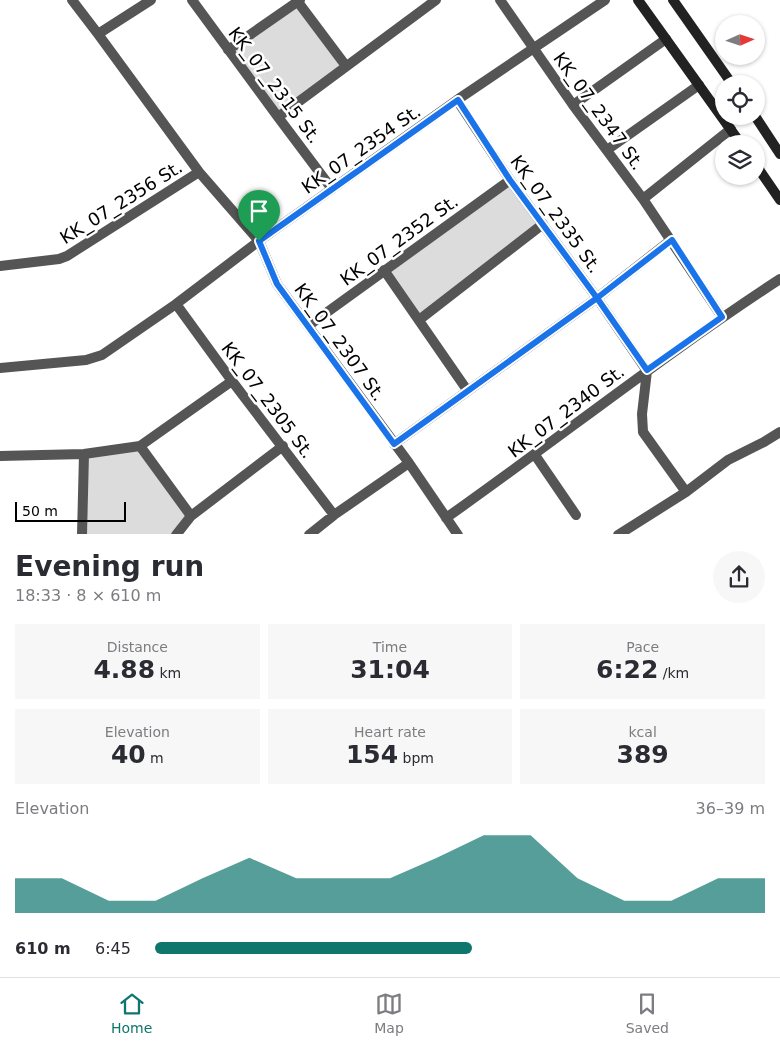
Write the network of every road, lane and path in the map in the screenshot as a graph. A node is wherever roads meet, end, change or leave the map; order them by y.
1 (72, 0) edge
2 (151, 0) edge
3 (192, 0) edge
4 (436, 0) edge
5 (500, 0) edge
6 (605, 0) edge
7 (638, 0) edge
8 (673, 0) edge
9 (299, 1) edge
10 (98, 34) junction
11 (666, 39) junction
12 (534, 48) junction
13 (228, 50) junction
14 (346, 66) junction
15 (726, 75) edge
16 (699, 85) junction
17 (458, 100) junction
18 (573, 105) junction
19 (278, 118) junction
20 (761, 125) edge
21 (731, 129) junction
22 (735, 135) edge
23 (607, 150) junction
24 (780, 154) edge
25 (199, 172) junction
26 (765, 178) edge
27 (510, 180) junction
28 (332, 189) junction
29 (644, 199) junction
30 (780, 200) edge
31 (543, 224) junction
32 (672, 240) junction
33 (259, 241) junction
34 (0, 266) edge
35 (384, 270) junction
36 (780, 280) edge
37 (597, 298) junction
38 (176, 304) junction
39 (722, 317) junction
40 (419, 320) junction
41 (308, 326) junction
42 (0, 368) edge
43 (647, 370) junction
44 (232, 381) junction
45 (467, 390) junction
46 (780, 432) edge
47 (394, 444) junction
48 (140, 446) junction
49 (283, 446) junction
50 (84, 454) junction
51 (535, 455) junction
52 (0, 456) edge
53 (409, 463) junction
54 (686, 492) junction
55 (334, 515) junction
56 (576, 515) dead end
57 (191, 516) junction
58 (446, 518) junction
59 (626, 532) edge
60 (82, 534) edge
61 (176, 534) edge
62 (309, 534) edge
63 (458, 534) edge

1 - 10 street, KK_07_2307 St.
2 - 10 street
3 - 13 street, KK_07_2315 St.
4 - 14 street
5 - 12 street, KK_07_2347 St.
6 - 12 street, KK_07_2354 St.
7 - 11 street
8 - 15 street
9 - 13 street
9 - 14 street
10 - 25 street, KK_07_2307 St.
11 - 16 street
11 - 18 street
12 - 17 street, KK_07_2354 St.
12 - 18 street, KK_07_2347 St.
13 - 19 street, KK_07_2315 St.
14 - 19 street
16 - 21 street
16 - 23 street
17 - 27 street, KK_07_2335 St.
17 - 28 street, KK_07_2354 St.
18 - 23 street, KK_07_2347 St.
19 - 28 street, KK_07_2315 St.
20 - 24 street
21 - 22 street
21 - 29 street
23 - 29 street, KK_07_2347 St.
25 - 33 street, KK_07_2307 St.
25 - 34 street, KK_07_2356 St.
26 - 30 street
27 - 31 street, KK_07_2335 St.
27 - 35 street, KK_07_2352 St.
28 - 33 street, KK_07_2354 St.
29 - 32 street, KK_07_2347 St.
31 - 37 street, KK_07_2335 St.
31 - 40 street
32 - 37 street
32 - 39 street, KK_07_2347 St.
33 - 38 street, KK_07_2354 St.
33 - 41 street, KK_07_2307 St.
35 - 40 street
35 - 41 street, KK_07_2352 St.
36 - 39 street, KK_07_2340 St.
37 - 43 street, KK_07_2335 St.
37 - 45 street
38 - 42 street, KK_07_2354 St.
38 - 44 street, KK_07_2305 St.
39 - 43 street, KK_07_2340 St.
40 - 45 street
41 - 47 street, KK_07_2307 St.
43 - 51 street, KK_07_2340 St.
43 - 54 street
44 - 48 street
44 - 49 street, KK_07_2305 St.
45 - 47 street
46 - 54 street
47 - 53 street, KK_07_2307 St.
48 - 50 street
48 - 57 street
49 - 55 street, KK_07_2305 St.
49 - 57 street
50 - 52 street
50 - 60 street
51 - 56 street
51 - 58 street, KK_07_2340 St.
53 - 55 street
53 - 58 street, KK_07_2307 St.
54 - 59 street
55 - 62 street
57 - 61 street
58 - 63 street, KK_07_2307 St.

